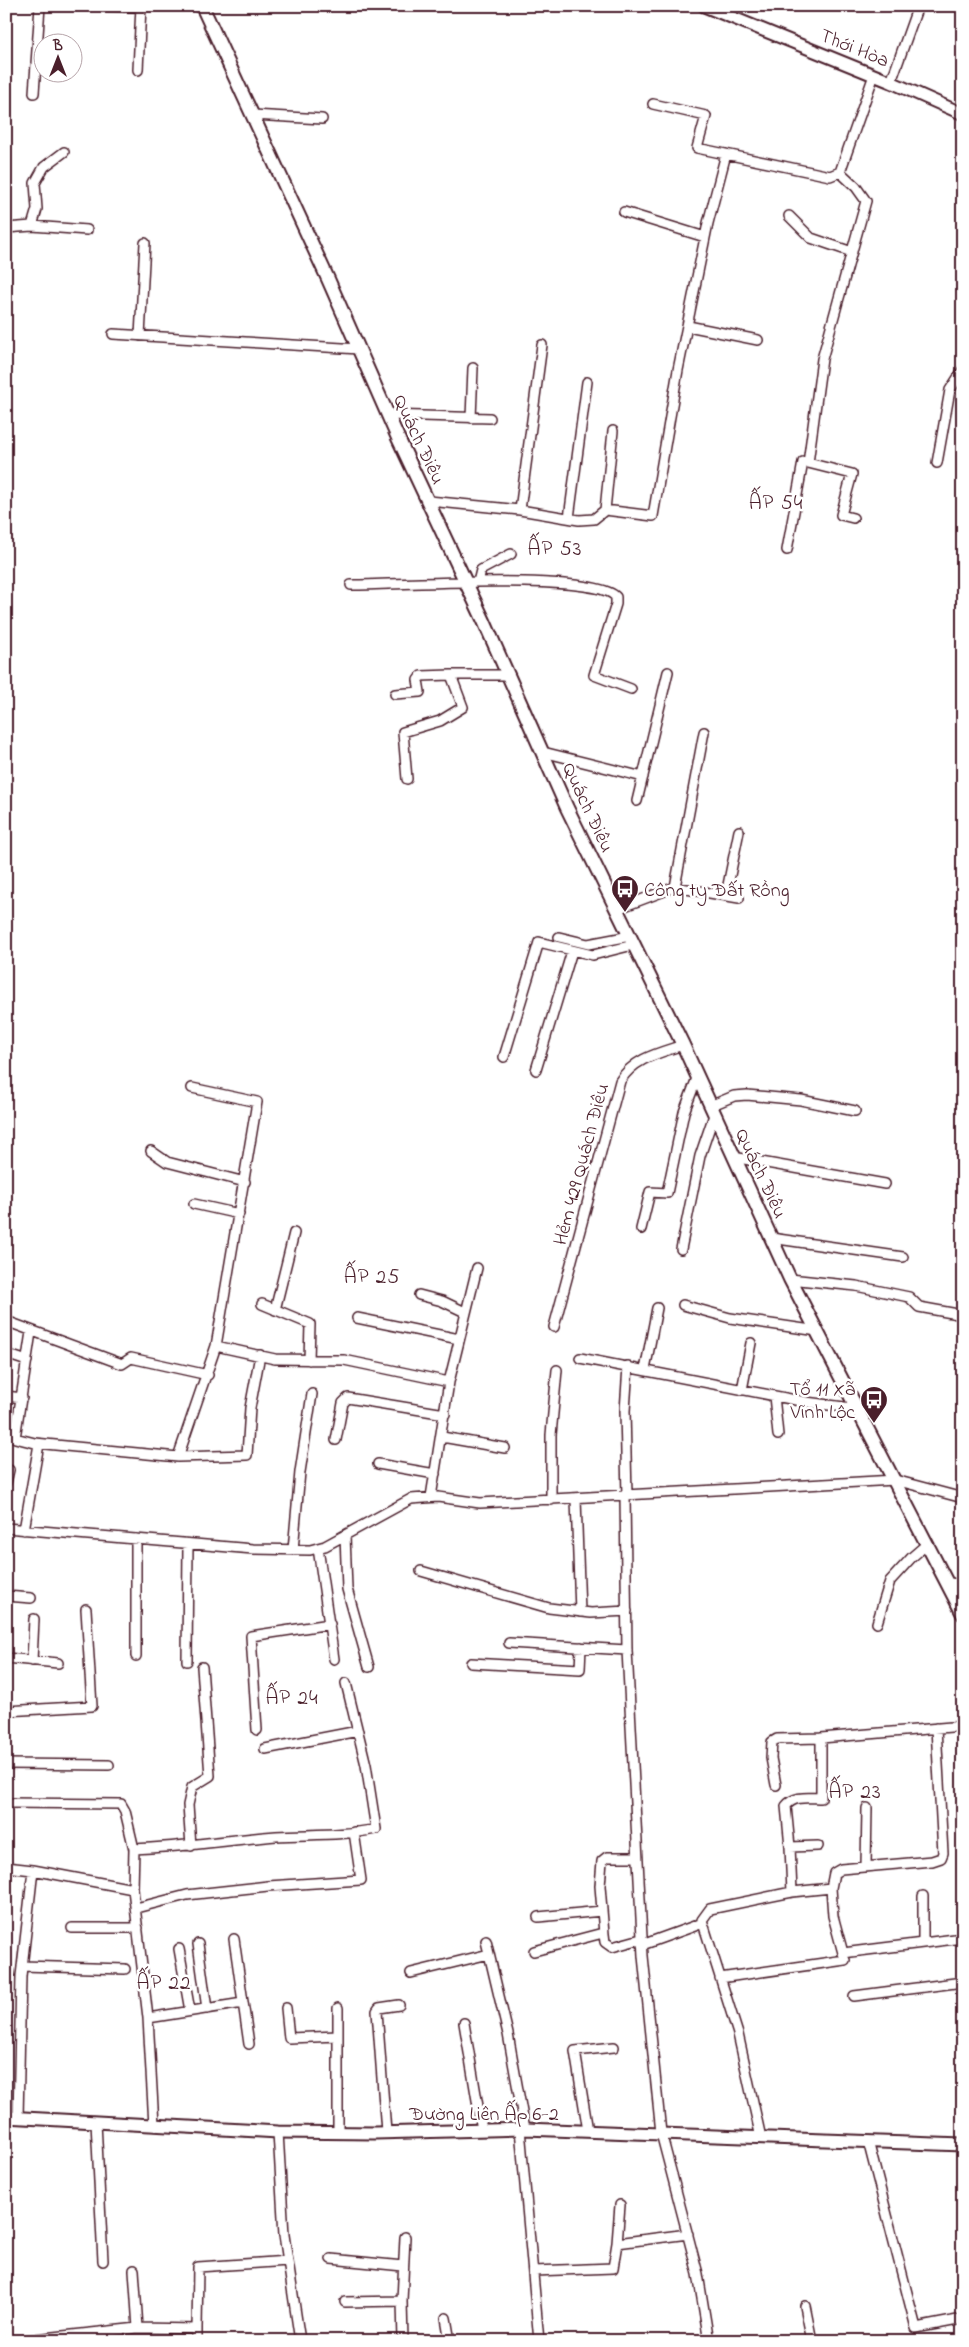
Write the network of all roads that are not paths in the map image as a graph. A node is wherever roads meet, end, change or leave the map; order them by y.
1 (40, 6) edge
2 (103, 6) edge
3 (202, 6) edge
4 (704, 6) edge
5 (918, 6) edge
6 (141, 7) edge
7 (726, 10) edge
8 (138, 70) dead end
9 (874, 75) junction
10 (891, 82) junction
11 (34, 93) dead end
12 (653, 104) dead end
13 (963, 114) edge
14 (253, 115) junction
15 (322, 119) dead end
16 (64, 152) dead end
17 (726, 154) junction
18 (840, 172) junction
19 (624, 212) dead end
20 (789, 216) dead end
21 (32, 226) junction
22 (6, 228) edge
23 (87, 230) dead end
24 (705, 237) junction
25 (145, 243) dead end
26 (852, 252) junction
27 (688, 326) junction
28 (113, 334) dead end
29 (140, 336) junction
30 (758, 340) dead end
31 (542, 345) dead end
32 (359, 349) junction
33 (473, 368) dead end
34 (963, 370) edge
35 (587, 382) dead end
36 (388, 415) junction
37 (471, 418) junction
38 (490, 418) dead end
39 (613, 430) dead end
40 (808, 463) junction
41 (937, 463) dead end
42 (428, 501) junction
43 (520, 510) junction
44 (605, 510) junction
45 (569, 518) junction
46 (853, 518) dead end
47 (787, 550) dead end
48 (511, 554) dead end
49 (472, 582) junction
50 (351, 585) dead end
51 (668, 672) dead end
52 (451, 675) junction
53 (509, 675) junction
54 (631, 689) dead end
55 (394, 694) dead end
56 (704, 732) dead end
57 (543, 752) junction
58 (643, 777) junction
59 (406, 779) dead end
60 (636, 801) dead end
61 (739, 830) dead end
62 (675, 887) junction
63 (726, 895) junction
64 (739, 898) dead end
65 (616, 909) junction
66 (559, 937) dead end
67 (632, 941) junction
68 (572, 951) junction
69 (683, 1045) junction
70 (504, 1057) dead end
71 (536, 1070) dead end
72 (697, 1078) junction
73 (192, 1088) dead end
74 (712, 1111) junction
75 (855, 1111) dead end
76 (151, 1152) dead end
77 (733, 1156) junction
78 (245, 1182) junction
79 (885, 1184) dead end
80 (194, 1204) dead end
81 (239, 1214) junction
82 (641, 1229) dead end
83 (294, 1233) dead end
84 (771, 1238) junction
85 (681, 1249) dead end
86 (904, 1257) dead end
87 (478, 1268) dead end
88 (790, 1279) junction
89 (419, 1295) dead end
90 (262, 1304) dead end
91 (683, 1305) dead end
92 (657, 1308) dead end
93 (275, 1310) junction
94 (465, 1312) junction
95 (963, 1315) edge
96 (357, 1318) dead end
97 (6, 1321) edge
98 (554, 1327) dead end
99 (818, 1331) junction
100 (31, 1332) junction
101 (459, 1339) junction
102 (751, 1343) dead end
103 (216, 1346) junction
104 (6, 1354) edge
105 (260, 1355) junction
106 (580, 1358) dead end
107 (309, 1360) junction
108 (28, 1361) junction
109 (628, 1366) junction
110 (557, 1370) dead end
111 (645, 1370) junction
112 (208, 1374) junction
113 (449, 1382) junction
114 (742, 1390) junction
115 (312, 1394) dead end
116 (6, 1396) edge
117 (774, 1396) junction
118 (22, 1398) junction
119 (859, 1409) junction
120 (444, 1414) junction
121 (778, 1435) dead end
122 (442, 1438) junction
123 (336, 1440) dead end
124 (39, 1444) junction
125 (505, 1448) dead end
126 (178, 1457) junction
127 (378, 1464) dead end
128 (6, 1469) edge
129 (435, 1474) junction
130 (894, 1480) junction
131 (6, 1483) edge
132 (431, 1496) junction
133 (626, 1496) junction
134 (963, 1498) edge
135 (576, 1499) junction
136 (551, 1500) junction
137 (6, 1528) edge
138 (24, 1530) junction
139 (345, 1535) junction
140 (136, 1539) junction
141 (188, 1544) junction
142 (927, 1544) junction
143 (318, 1548) junction
144 (293, 1550) junction
145 (421, 1571) dead end
146 (947, 1583) junction
147 (963, 1584) edge
148 (6, 1596) edge
149 (31, 1598) dead end
150 (86, 1610) dead end
151 (580, 1612) junction
152 (628, 1612) junction
153 (963, 1614) edge
154 (34, 1619) dead end
155 (877, 1623) dead end
156 (330, 1624) junction
157 (509, 1643) dead end
158 (581, 1647) junction
159 (627, 1650) junction
160 (136, 1656) dead end
161 (6, 1658) edge
162 (334, 1659) dead end
163 (32, 1660) junction
164 (186, 1661) dead end
165 (58, 1663) dead end
166 (471, 1664) dead end
167 (202, 1667) dead end
168 (369, 1667) dead end
169 (346, 1683) dead end
170 (6, 1711) edge
171 (963, 1726) edge
172 (936, 1728) junction
173 (257, 1730) dead end
174 (358, 1731) junction
175 (821, 1738) junction
176 (265, 1749) dead end
177 (6, 1764) edge
178 (109, 1764) dead end
179 (776, 1785) dead end
180 (6, 1803) edge
181 (867, 1808) dead end
182 (354, 1832) junction
183 (190, 1846) junction
184 (818, 1846) dead end
185 (790, 1847) junction
186 (134, 1849) junction
187 (636, 1857) junction
188 (866, 1866) junction
189 (6, 1867) edge
190 (33, 1870) junction
191 (831, 1888) junction
192 (133, 1890) junction
193 (792, 1892) junction
194 (923, 1896) dead end
195 (136, 1908) junction
196 (602, 1911) junction
197 (538, 1917) dead end
198 (703, 1923) junction
199 (72, 1928) dead end
200 (138, 1928) junction
201 (604, 1934) junction
202 (963, 1938) edge
203 (234, 1939) dead end
204 (486, 1942) dead end
205 (642, 1942) junction
206 (923, 1942) junction
207 (198, 1944) dead end
208 (179, 1949) dead end
209 (534, 1951) dead end
210 (489, 1954) junction
211 (845, 1960) dead end
212 (22, 1966) junction
213 (125, 1969) dead end
214 (411, 1973) dead end
215 (720, 1978) junction
216 (963, 1982) edge
217 (854, 1996) dead end
218 (243, 2003) junction
219 (399, 2004) dead end
220 (286, 2008) dead end
221 (338, 2008) dead end
222 (207, 2009) junction
223 (190, 2011) junction
224 (148, 2018) junction
225 (464, 2023) dead end
226 (338, 2036) junction
227 (249, 2044) dead end
228 (614, 2047) dead end
229 (12, 2117) edge
230 (96, 2122) junction
231 (154, 2125) junction
232 (522, 2129) junction
233 (482, 2130) junction
234 (278, 2132) junction
235 (338, 2132) junction
236 (386, 2132) junction
237 (588, 2132) junction
238 (661, 2133) junction
239 (760, 2138) junction
240 (868, 2141) junction
241 (963, 2145) edge
242 (620, 2205) dead end
243 (688, 2234) junction
244 (405, 2237) dead end
245 (617, 2243) junction
246 (331, 2259) dead end
247 (103, 2261) dead end
248 (288, 2261) junction
249 (403, 2266) junction
250 (134, 2270) dead end
251 (534, 2271) junction
252 (402, 2300) junction
253 (345, 2302) dead end
254 (805, 2306) dead end
255 (446, 2318) dead end
256 (963, 2319) edge
257 (138, 2328) junction
258 (197, 2329) junction
259 (90, 2337) edge
260 (16, 2341) edge
261 (198, 2341) edge
262 (300, 2341) edge
263 (403, 2341) edge
264 (450, 2341) edge
265 (540, 2341) edge
266 (709, 2341) edge
267 (812, 2341) edge

1 - 11 street
2 - 6 street
3 - 14 main road, Quách Điêu
4 - 7 street, Thới Hòa
5 - 10 street
6 - 8 street
7 - 9 street, Thới Hòa
9 - 10 street, Thới Hòa
9 - 18 street
10 - 13 street, Thới Hòa
12 - 17 street
14 - 15 street
14 - 32 main road, Quách Điêu
16 - 21 street
17 - 18 street
17 - 24 street
18 - 26 street
19 - 24 street
20 - 26 street
21 - 22 street
21 - 23 street
24 - 27 street
25 - 29 street
26 - 40 street
27 - 30 street
27 - 44 street
28 - 29 street
29 - 32 street
31 - 43 street
32 - 36 main road, Quách Điêu
33 - 37 street
34 - 41 street
35 - 45 street
36 - 37 street
36 - 42 main road, Quách Điêu
37 - 38 street
39 - 44 street
40 - 46 street
40 - 47 street
42 - 43 street
42 - 49 main road, Quách Điêu
43 - 45 street
44 - 45 street
48 - 49 street
49 - 50 street
49 - 53 main road, Quách Điêu
49 - 54 street
51 - 58 street
52 - 53 street
52 - 55 street
52 - 59 street
53 - 57 main road, Quách Điêu
56 - 62 street
57 - 58 street
57 - 65 main road, Quách Điêu
58 - 60 street
61 - 63 street
62 - 63 street
62 - 65 street
63 - 64 street
65 - 67 main road, Quách Điêu
66 - 67 street
67 - 68 street
67 - 69 main road, Quách Điêu
68 - 70 street
68 - 71 street
69 - 72 main road, Quách Điêu
69 - 98 street, Hẻm 429 Quách Điêu
72 - 74 main road, Quách Điêu
72 - 82 street
73 - 78 street
74 - 75 street
74 - 77 main road, Quách Điêu
74 - 85 street
76 - 78 street
77 - 79 street
77 - 84 main road, Quách Điêu
78 - 81 street
80 - 81 street
81 - 103 street
83 - 93 street
84 - 86 street
84 - 88 main road, Quách Điêu
87 - 94 street
88 - 95 street
88 - 99 main road, Quách Điêu
89 - 94 street
90 - 93 street
91 - 99 street
92 - 111 street
93 - 107 street
94 - 101 street
96 - 101 street
97 - 100 street
99 - 119 main road, Quách Điêu
100 - 108 street
100 - 112 street
101 - 113 street
102 - 114 street
103 - 105 street
103 - 112 street
104 - 108 street
105 - 107 street
105 - 126 street
106 - 109 street
107 - 113 street
108 - 118 street
109 - 111 street
109 - 133 street
110 - 136 street
111 - 114 street
112 - 126 street
113 - 120 street
114 - 117 street
115 - 144 street
116 - 118 street
117 - 119 street
117 - 121 street
118 - 124 street
119 - 130 main road, Quách Điêu
120 - 122 street
120 - 123 street
122 - 125 street
122 - 129 street
124 - 126 street
124 - 138 street
127 - 129 street
128 - 131 street
129 - 132 street
130 - 133 street
130 - 134 street
130 - 142 main road, Quách Điêu
132 - 136 street
132 - 139 street
133 - 135 street
133 - 152 street
135 - 136 street
135 - 151 street
137 - 138 street
138 - 140 street
139 - 143 street
139 - 168 street
140 - 141 street
140 - 160 street
141 - 144 street
141 - 164 street
142 - 146 main road, Quách Điêu
142 - 155 street
143 - 144 street
143 - 156 street
145 - 151 street
146 - 147 street
146 - 153 main road, Quách Điêu
148 - 149 street
150 - 170 street
151 - 152 street
152 - 159 street
154 - 163 street
156 - 162 street
156 - 173 street
157 - 158 street
158 - 159 street
158 - 166 street
159 - 187 street
161 - 163 street
163 - 165 street
167 - 183 street
169 - 174 street
171 - 172 street
172 - 175 street
172 - 188 street
174 - 176 street
174 - 182 street
175 - 179 street
175 - 185 street
177 - 178 street
180 - 186 street
181 - 188 street
182 - 183 street
182 - 195 street
183 - 186 street
184 - 185 street
185 - 193 street
186 - 192 street
187 - 196 street
187 - 205 street
188 - 191 street
189 - 190 street
190 - 192 street
190 - 212 street
191 - 193 street
191 - 206 street
192 - 195 street
193 - 198 street
194 - 206 street
195 - 200 street
196 - 197 street
196 - 201 street
198 - 205 street
198 - 215 street
199 - 200 street
200 - 224 street
201 - 205 street
201 - 209 street
202 - 206 street
203 - 218 street
204 - 210 street
205 - 238 street
207 - 222 street
208 - 223 street
210 - 214 street
210 - 232 street
211 - 215 street
212 - 213 street
212 - 229 street
215 - 239 street
216 - 217 street
218 - 222 street
218 - 227 street
219 - 236 street
220 - 226 street
221 - 226 street
222 - 223 street
223 - 224 street
224 - 231 street
225 - 233 street
226 - 235 street
228 - 237 street
229 - 230 street, Đường Liên Ấp 6-2
230 - 231 street, Đường Liên Ấp 6-2
230 - 247 street
231 - 234 street, Đường Liên Ấp 6-2
232 - 233 street, Đường Liên Ấp 6-2
232 - 237 street, Đường Liên Ấp 6-2
232 - 251 street
233 - 236 street, Đường Liên Ấp 6-2
234 - 235 street, Đường Liên Ấp 6-2
234 - 248 street
235 - 236 street, Đường Liên Ấp 6-2
237 - 238 street, Đường Liên Ấp 6-2
238 - 239 street, Đường Liên Ấp 6-2
238 - 243 street
239 - 240 street, Đường Liên Ấp 6-2
240 - 241 street, Đường Liên Ấp 6-2
240 - 256 street
242 - 245 street
243 - 245 street
243 - 266 street
244 - 249 street
245 - 251 street
246 - 249 street
248 - 258 street
248 - 262 street
249 - 252 street
250 - 257 street
251 - 265 street
252 - 253 street
252 - 263 street
254 - 267 street
255 - 264 street
257 - 258 street
257 - 259 street
258 - 261 street
259 - 260 street

